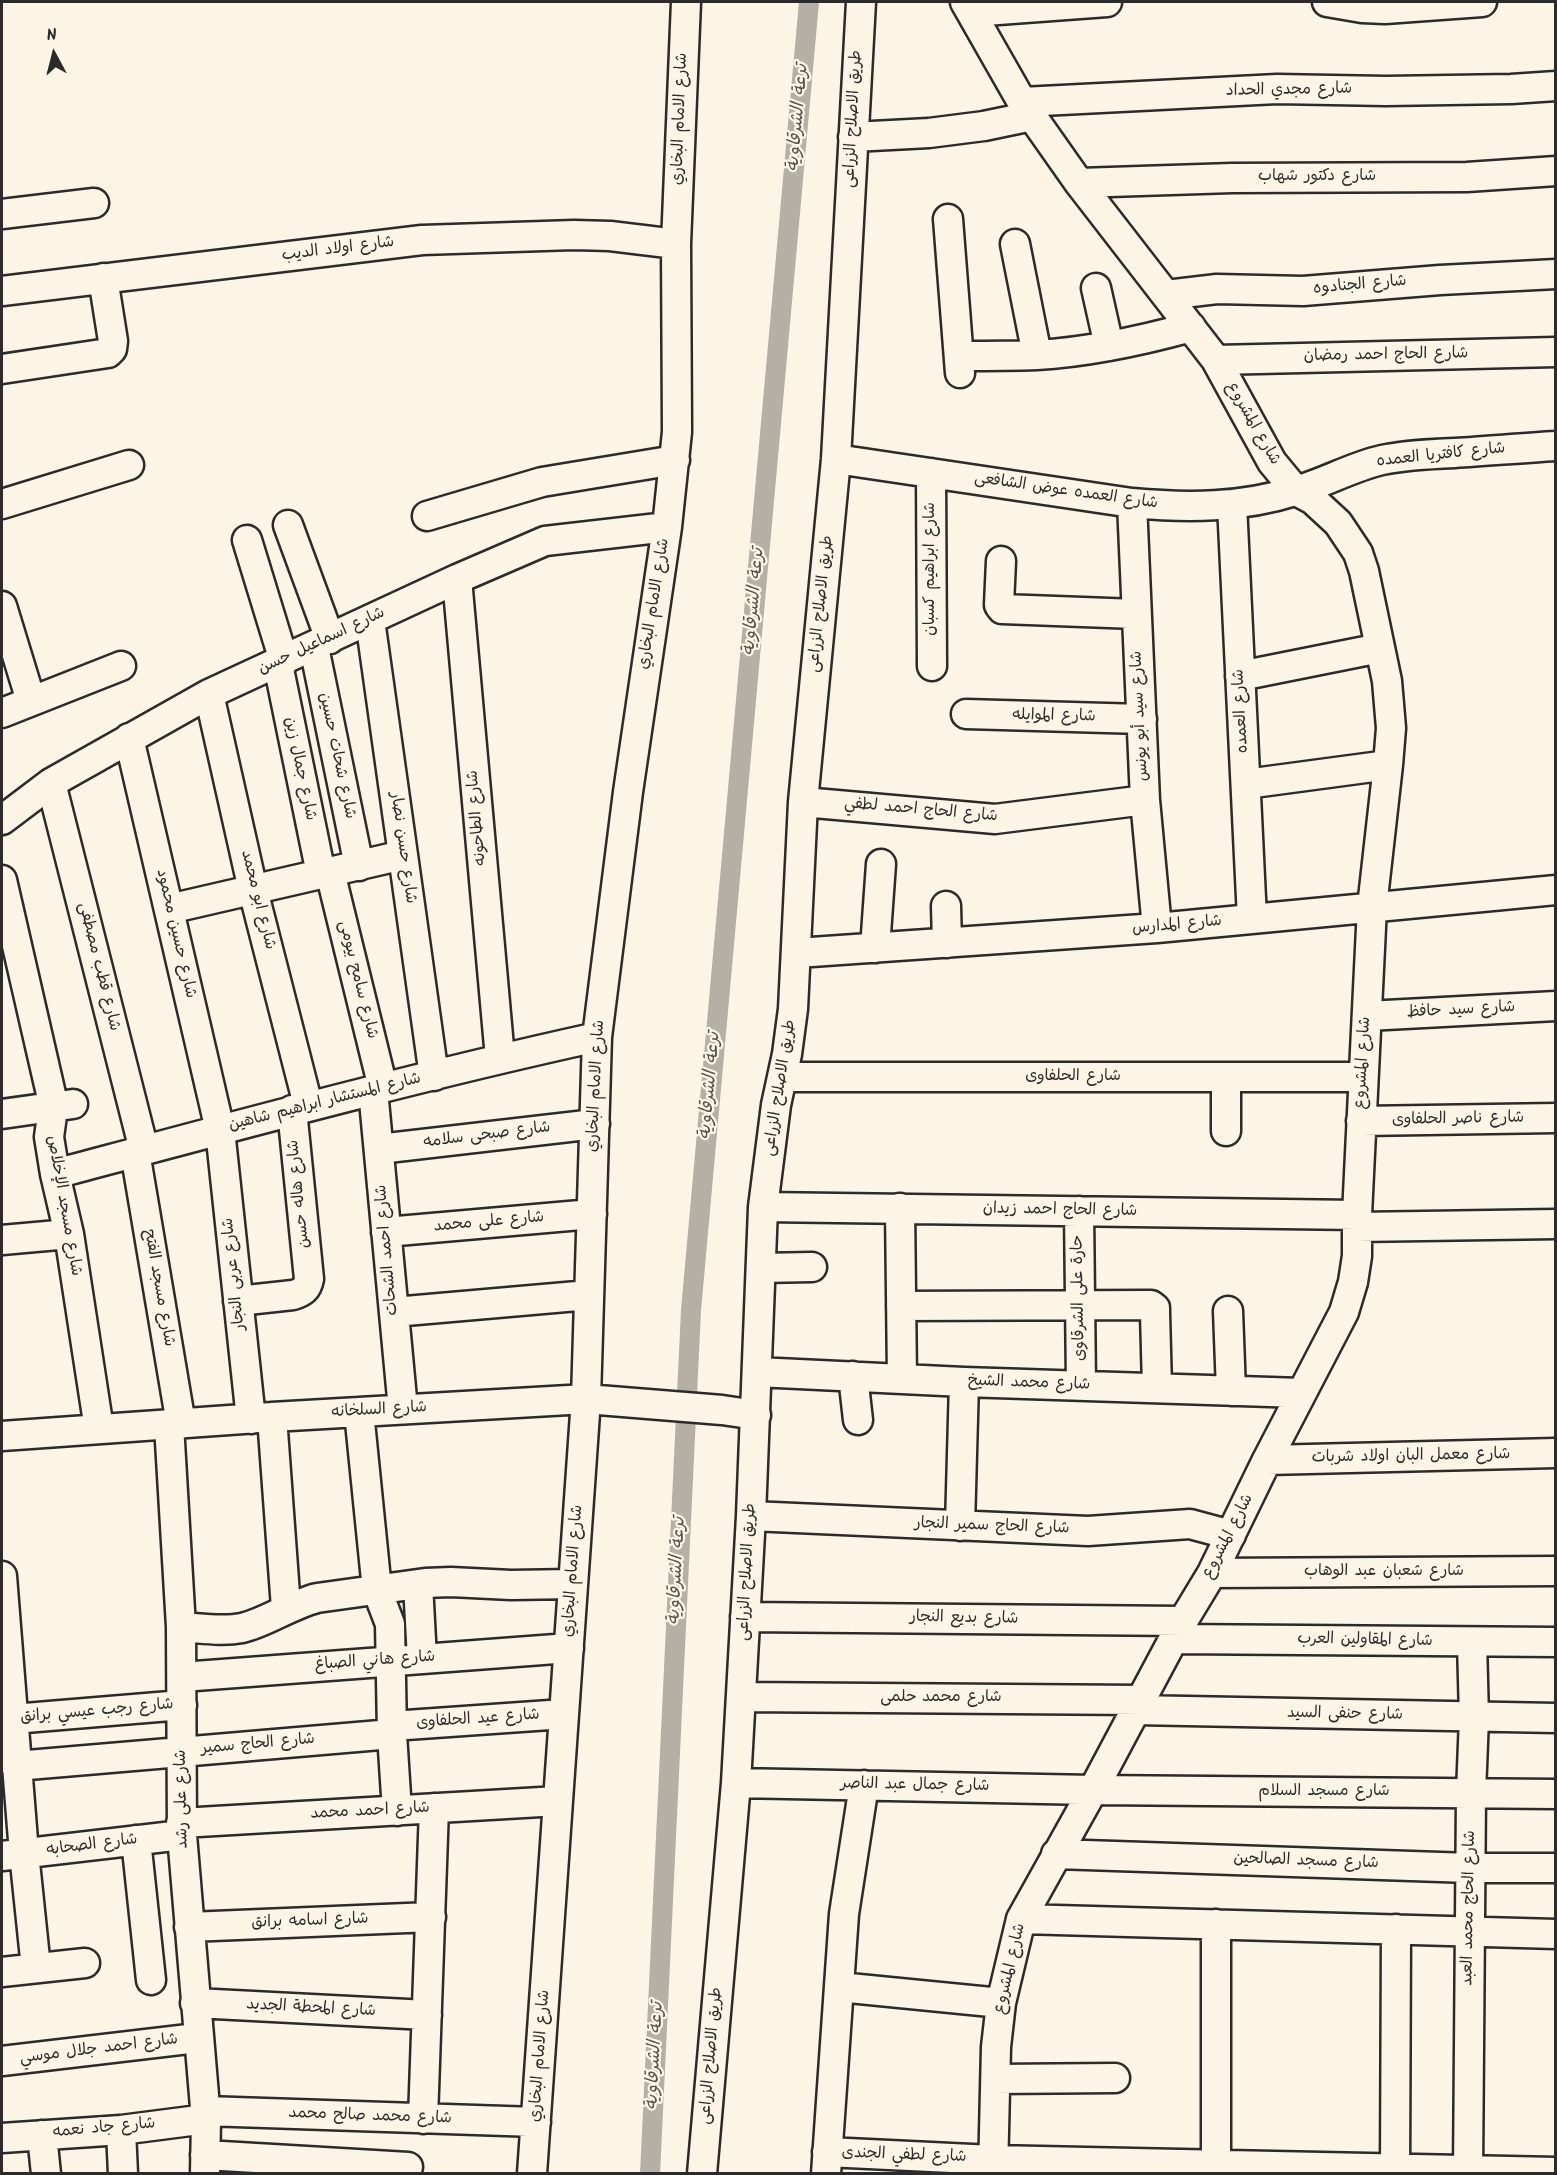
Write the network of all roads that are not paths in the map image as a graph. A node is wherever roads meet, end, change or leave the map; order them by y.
1 (686, 2) edge
2 (861, 2) edge
3 (1107, 2) edge
4 (1327, 2) edge
5 (1482, 2) edge
6 (968, 7) edge
7 (1556, 86) edge
8 (1027, 109) junction
9 (853, 136) junction
10 (1556, 171) edge
11 (1079, 183) junction
12 (94, 203) dead end
13 (2, 214) edge
14 (948, 219) dead end
15 (676, 244) junction
16 (1015, 244) dead end
17 (1556, 274) edge
18 (103, 278) junction
19 (1096, 288) dead end
20 (2, 291) edge
21 (1166, 295) junction
22 (1191, 327) junction
23 (1109, 346) junction
24 (1556, 352) edge
25 (1037, 355) junction
26 (1216, 360) junction
27 (2, 369) edge
28 (1556, 446) edge
29 (836, 459) junction
30 (675, 460) junction
31 (129, 465) dead end
32 (931, 473) junction
33 (1296, 491) junction
34 (2, 504) edge
35 (1132, 504) junction
36 (1232, 504) junction
37 (427, 516) dead end
38 (288, 525) dead end
39 (667, 526) junction
40 (247, 540) dead end
41 (1000, 561) dead end
42 (456, 579) junction
43 (2, 606) edge
44 (1137, 614) junction
45 (370, 620) junction
46 (322, 643) junction
47 (1380, 648) junction
48 (281, 662) junction
49 (121, 666) dead end
50 (932, 666) dead end
51 (1240, 676) junction
52 (209, 694) junction
53 (31, 701) junction
54 (2, 713) edge
55 (966, 714) dead end
56 (1142, 719) junction
57 (129, 738) junction
58 (1388, 765) junction
59 (51, 783) junction
60 (1246, 784) junction
61 (1145, 800) junction
62 (803, 802) junction
63 (2, 820) edge
64 (403, 855) junction
65 (881, 864) dead end
66 (359, 866) junction
67 (325, 873) junction
68 (2, 880) edge
69 (254, 890) junction
70 (1556, 890) edge
71 (946, 906) dead end
72 (1371, 907) junction
73 (169, 909) junction
74 (1252, 919) junction
75 (1157, 928) junction
76 (947, 943) junction
77 (876, 948) junction
78 (797, 953) junction
79 (1556, 1006) edge
80 (1367, 1016) junction
81 (597, 1037) junction
82 (500, 1058) junction
83 (434, 1076) junction
84 (782, 1077) junction
85 (1226, 1077) junction
86 (1363, 1077) junction
87 (378, 1089) junction
88 (63, 1106) junction
89 (300, 1108) junction
90 (2, 1114) edge
91 (1556, 1118) edge
92 (1361, 1121) junction
93 (594, 1124) junction
94 (220, 1130) junction
95 (1226, 1131) dead end
96 (379, 1149) junction
97 (140, 1151) junction
98 (55, 1174) junction
99 (763, 1207) junction
100 (900, 1208) junction
101 (1079, 1211) junction
102 (592, 1214) junction
103 (1357, 1221) junction
104 (1556, 1224) edge
105 (386, 1232) junction
106 (69, 1234) junction
107 (2, 1240) edge
108 (812, 1267) dead end
109 (761, 1268) junction
110 (589, 1295) junction
111 (238, 1301) junction
112 (1080, 1304) junction
113 (901, 1305) junction
114 (1228, 1311) dead end
115 (394, 1312) junction
116 (757, 1372) junction
117 (852, 1376) junction
118 (902, 1378) junction
119 (964, 1382) junction
120 (1081, 1385) junction
121 (1156, 1388) junction
122 (1231, 1391) junction
123 (1300, 1394) junction
124 (586, 1399) junction
125 (403, 1409) junction
126 (359, 1412) junction
127 (756, 1415) junction
128 (262, 1418) junction
129 (858, 1420) dead end
130 (175, 1424) junction
131 (99, 1429) junction
132 (2, 1436) edge
133 (1556, 1454) edge
134 (1267, 1460) junction
135 (752, 1516) junction
136 (960, 1526) junction
137 (1231, 1535) junction
138 (1556, 1571) edge
139 (1212, 1574) junction
140 (2, 1576) edge
141 (418, 1584) junction
142 (573, 1584) junction
143 (376, 1590) junction
144 (286, 1608) junction
145 (745, 1617) junction
146 (181, 1627) junction
147 (1179, 1630) junction
148 (1472, 1642) junction
149 (1556, 1642) edge
150 (568, 1648) junction
151 (422, 1659) junction
152 (392, 1661) junction
153 (182, 1691) junction
154 (741, 1697) junction
155 (1137, 1705) junction
156 (564, 1714) junction
157 (9, 1716) edge
158 (1474, 1718) junction
159 (1556, 1718) edge
160 (392, 1730) junction
161 (182, 1751) junction
162 (16, 1766) junction
163 (736, 1783) junction
164 (864, 1785) junction
165 (1093, 1790) junction
166 (1471, 1792) junction
167 (1556, 1794) edge
168 (558, 1801) junction
169 (434, 1808) junction
170 (397, 1810) junction
171 (181, 1829) junction
172 (136, 1840) junction
173 (1056, 1854) junction
174 (13, 1855) edge
175 (1470, 1868) junction
176 (1556, 1868) edge
177 (431, 1917) junction
178 (1021, 1919) junction
179 (1216, 1924) junction
180 (189, 1927) junction
181 (1396, 1929) junction
182 (1470, 1931) junction
183 (1556, 1934) edge
184 (85, 1963) dead end
185 (36, 1968) junction
186 (2, 1972) edge
187 (151, 1980) dead end
188 (839, 1987) junction
189 (195, 2003) junction
190 (1000, 2003) junction
191 (427, 2015) junction
192 (197, 2038) junction
193 (2, 2061) edge
194 (1115, 2078) dead end
195 (996, 2079) junction
196 (205, 2115) junction
197 (423, 2119) junction
198 (536, 2122) junction
199 (121, 2130) junction
200 (42, 2134) junction
201 (2, 2138) edge
202 (827, 2163) edge
203 (205, 2164) edge
204 (408, 2167) dead end
205 (993, 2167) edge
206 (1206, 2167) edge
207 (1108, 2168) edge
208 (1327, 2170) edge
209 (1395, 2171) edge
210 (1468, 2172) edge
211 (1540, 2173) edge
212 (46, 2174) edge
213 (123, 2174) edge
214 (532, 2174) edge
215 (702, 2174) edge

1 - 15 street, شارع الامام البخاري
2 - 9 street, طريق الاصلاح الزراعى
3 - 6 street
4 - 5 street
6 - 8 street, شارع المشروع
7 - 8 street, شارع مجدي الحداد
8 - 9 street, شارع مجدي الحداد
8 - 11 street, شارع المشروع
9 - 29 street, طريق الاصلاح الزراعى
10 - 11 street, شارع دكتور شهاب
11 - 21 street, شارع المشروع
12 - 13 street
14 - 25 street
15 - 18 street, شارع اولاد الديب
15 - 30 street, شارع الامام البخاري
16 - 25 street
17 - 21 street, شارع الجنادوه
18 - 20 street, شارع اولاد الديب
18 - 27 street
19 - 23 street
21 - 22 street, شارع المشروع
22 - 23 street
22 - 26 street, شارع المشروع
23 - 25 street
24 - 26 street, شارع الحاج احمد رمضان
26 - 33 street, شارع المشروع
28 - 33 street, شارع كافتريا العمده
29 - 32 street, شارع العمده عوض الشافعى
29 - 62 street, طريق الاصلاح الزراعى
30 - 37 street
30 - 39 street, شارع الامام البخاري
31 - 34 street
32 - 35 street, شارع العمده عوض الشافعى
32 - 50 street, شارع ابراهيم كسبان
33 - 36 street, شارع العمده عوض الشافعى
33 - 47 street, شارع المشروع
35 - 36 street, شارع العمده عوض الشافعى
35 - 44 street, شارع سيد أبو يونس
36 - 51 street, شارع العمده
38 - 46 street, شارع شحات حسين
39 - 42 street, شارع اسماعيل حسن
39 - 81 street, شارع الامام البخاري
40 - 48 street, شارع جمال زين
41 - 44 street
42 - 45 street, شارع اسماعيل حسن
42 - 82 street, شارع الطاحونه
43 - 53 street
44 - 56 street, شارع سيد أبو يونس
45 - 46 street, شارع اسماعيل حسن
45 - 64 street, شارع حسن نصار
46 - 48 street, شارع اسماعيل حسن
46 - 66 street, شارع شحات حسين
47 - 51 street
47 - 58 street, شارع المشروع
48 - 52 street, شارع اسماعيل حسن
48 - 67 street, شارع جمال زين
49 - 53 street
51 - 60 street, شارع العمده
52 - 57 street, شارع اسماعيل حسن
52 - 69 street, شارع ابو محمد
53 - 54 street
55 - 56 street, شارع الموايله
56 - 61 street, شارع سيد أبو يونس
57 - 59 street, شارع اسماعيل حسن
57 - 73 street, شارع حسين محمود
58 - 60 street
58 - 72 street, شارع المشروع
59 - 63 street, شارع اسماعيل حسن
59 - 97 street, شارع قطب مصطفى
60 - 74 street, شارع العمده
61 - 62 street, شارع الحاج احمد لطفي
61 - 75 street, شارع سيد أبو يونس
62 - 78 street, طريق الاصلاح الزراعى
64 - 66 street
64 - 83 street, شارع حسن نصار
65 - 77 street
66 - 67 street
67 - 69 street
67 - 87 street, شارع سامح بيومى
68 - 88 street, شارع مسجد الإخلاص
69 - 73 street
69 - 89 street, شارع ابو محمد
70 - 72 street, شارع المدارس
71 - 76 street
72 - 74 street, شارع المدارس
72 - 80 street, شارع المشروع
73 - 94 street, شارع حسين محمود
74 - 75 street, شارع المدارس
75 - 76 street, شارع المدارس
76 - 77 street, شارع المدارس
77 - 78 street, شارع المدارس
78 - 84 street, طريق الاصلاح الزراعى
79 - 80 street, شارع سيد حافظ
80 - 86 street, شارع المشروع
81 - 82 street, شارع المستشار ابراهيم شاهين
81 - 93 street, شارع الامام البخاري
82 - 83 street, شارع المستشار ابراهيم شاهين
83 - 87 street, شارع المستشار ابراهيم شاهين
84 - 85 street, شارع الحلفاوى
84 - 99 street, طريق الاصلاح الزراعى
85 - 86 street, شارع الحلفاوى
85 - 95 street
86 - 92 street, شارع المشروع
87 - 89 street, شارع المستشار ابراهيم شاهين
87 - 96 street, شارع احمد الشحات
88 - 90 street
88 - 98 street, شارع مسجد الإخلاص
89 - 94 street, شارع المستشار ابراهيم شاهين
89 - 111 street, شارع هاله حسن
91 - 92 street, شارع ناصر الحلفاوى
92 - 103 street, شارع المشروع
93 - 96 street, شارع صبحى سلامه
93 - 102 street, شارع الامام البخاري
94 - 97 street, شارع المستشار ابراهيم شاهين
94 - 111 street, شارع عربى النجار
96 - 105 street, شارع احمد الشحات
97 - 98 street, شارع المستشار ابراهيم شاهين
97 - 130 street, شارع مسجد الفتح
98 - 106 street, شارع مسجد الإخلاص
99 - 100 street, شارع الحاج احمد زيدان
99 - 109 street, طريق الاصلاح الزراعى
100 - 101 street, شارع الحاج احمد زيدان
100 - 113 street
101 - 103 street, شارع الحاج احمد زيدان
101 - 112 street, حارة على الشرقاوى
102 - 105 street, شارع على محمد
102 - 110 street, شارع الامام البخاري
103 - 104 street, شارع الحاج احمد زيدان
103 - 123 street, شارع المشروع
105 - 115 street, شارع احمد الشحات
106 - 107 street
106 - 131 street, شارع مسجد الإخلاص
108 - 109 street
109 - 116 street, طريق الاصلاح الزراعى
110 - 115 street
110 - 124 street, شارع الامام البخاري
111 - 128 street, شارع عربى النجار
112 - 113 street
112 - 120 street, حارة على الشرقاوى
112 - 121 street
113 - 118 street
114 - 122 street
115 - 125 street, شارع احمد الشحات
116 - 117 street, شارع محمد الشيخ
116 - 127 street, طريق الاصلاح الزراعى
117 - 118 street, شارع محمد الشيخ
117 - 129 street
118 - 119 street, شارع محمد الشيخ
119 - 120 street, شارع محمد الشيخ
119 - 136 street
120 - 121 street, شارع محمد الشيخ
121 - 122 street, شارع محمد الشيخ
122 - 123 street, شارع محمد الشيخ
123 - 134 street, شارع المشروع
124 - 125 street, شارع السلخانه
124 - 127 street, شارع السلخانه
124 - 142 street, شارع الامام البخاري
125 - 126 street, شارع السلخانه
126 - 128 street, شارع السلخانه
126 - 143 street
127 - 135 street, طريق الاصلاح الزراعى
128 - 130 street, شارع السلخانه
128 - 144 street, شارع عربى النجار
130 - 131 street, شارع السلخانه
130 - 146 street, شارع على رشد
131 - 132 street, شارع السلخانه
133 - 134 street, شارع معمل البان اولاد شربات
134 - 137 street, شارع المشروع
135 - 136 street, شارع الحاج سمير النجار
135 - 145 street, طريق الاصلاح الزراعى
136 - 137 street, شارع الحاج سمير النجار
137 - 139 street, شارع المشروع
138 - 139 street, شارع شعبان عبد الوهاب
139 - 147 street, شارع المشروع
140 - 157 street
141 - 142 street
141 - 143 street
141 - 151 street
142 - 150 street, شارع الامام البخاري
143 - 144 street
143 - 152 street
144 - 146 street
145 - 147 street, شارع بديع النجار
145 - 154 street, طريق الاصلاح الزراعى
146 - 153 street, شارع على رشد
147 - 148 street, شارع المقاولين العرب
147 - 155 street, شارع المشروع
148 - 149 street, شارع المقاولين العرب
148 - 158 street, شارع الحاج محمد العبد
150 - 151 street, شارع هاني الصباغ
150 - 156 street, شارع الامام البخاري
151 - 152 street, شارع هاني الصباغ
152 - 153 street, شارع هاني الصباغ
152 - 160 street
153 - 157 street, شارع رجب عيسي برانق
153 - 161 street, شارع على رشد
154 - 155 street, شارع محمد حلمى
154 - 163 street, طريق الاصلاح الزراعى
155 - 158 street, شارع حنفى السيد
155 - 165 street, شارع المشروع
156 - 160 street, شارع عيد الحلفاوى
156 - 168 street, شارع الامام البخاري
157 - 162 street
158 - 159 street, شارع حنفى السيد
158 - 166 street, شارع الحاج محمد العبد
160 - 161 street, شارع الحاج سمير
160 - 170 street
161 - 162 street, شارع الحاج سمير
161 - 171 street, شارع على رشد
162 - 174 street
163 - 164 street, شارع جمال عبد الناصر
163 - 215 street, طريق الاصلاح الزراعى
164 - 165 street, شارع جمال عبد الناصر
164 - 188 street
165 - 166 street, شارع مسجد السلام
165 - 173 street, شارع المشروع
166 - 167 street, شارع مسجد السلام
166 - 175 street, شارع الحاج محمد العبد
168 - 169 street, شارع احمد محمد
168 - 198 street, شارع الامام البخاري
169 - 170 street, شارع احمد محمد
169 - 177 street
170 - 171 street, شارع احمد محمد
171 - 172 street, شارع الصحابه
171 - 180 street, شارع على رشد
172 - 174 street, شارع الصحابه
172 - 187 street
173 - 175 street, شارع مسجد الصالحين
173 - 178 street, شارع المشروع
174 - 185 street
175 - 176 street, شارع مسجد الصالحين
175 - 182 street, شارع الحاج محمد العبد
177 - 180 street, شارع اسامه برانق
177 - 191 street
178 - 179 street
178 - 190 street, شارع المشروع
179 - 181 street
179 - 206 street
180 - 189 street, شارع على رشد
181 - 182 street
181 - 209 street
182 - 183 street
182 - 210 street, شارع الحاج محمد العبد
184 - 185 street
185 - 186 street
188 - 190 street
188 - 202 street
189 - 191 street, شارع المحطة الجديد
189 - 192 street, شارع على رشد
190 - 195 street, شارع المشروع
191 - 197 street
192 - 193 street, شارع احمد جلال موسي
192 - 196 street, شارع على رشد
194 - 195 street
195 - 205 street, شارع المشروع
196 - 197 street, شارع محمد صالح محمد
196 - 199 street, شارع جاد نعمه
196 - 203 street, شارع على رشد
197 - 198 street, شارع محمد صالح محمد
198 - 214 street, شارع الامام البخاري
199 - 200 street, شارع جاد نعمه
199 - 213 street
200 - 201 street, شارع جاد نعمه
200 - 212 street
202 - 205 street, شارع لطفي الجندى
203 - 204 street
205 - 207 street, شارع لطفي الجندى
206 - 207 street, شارع لطفي الجندى
206 - 208 street, شارع لطفي الجندى
208 - 209 street, شارع لطفي الجندى
209 - 210 street, شارع لطفي الجندى
210 - 211 street, شارع لطفي الجندى

